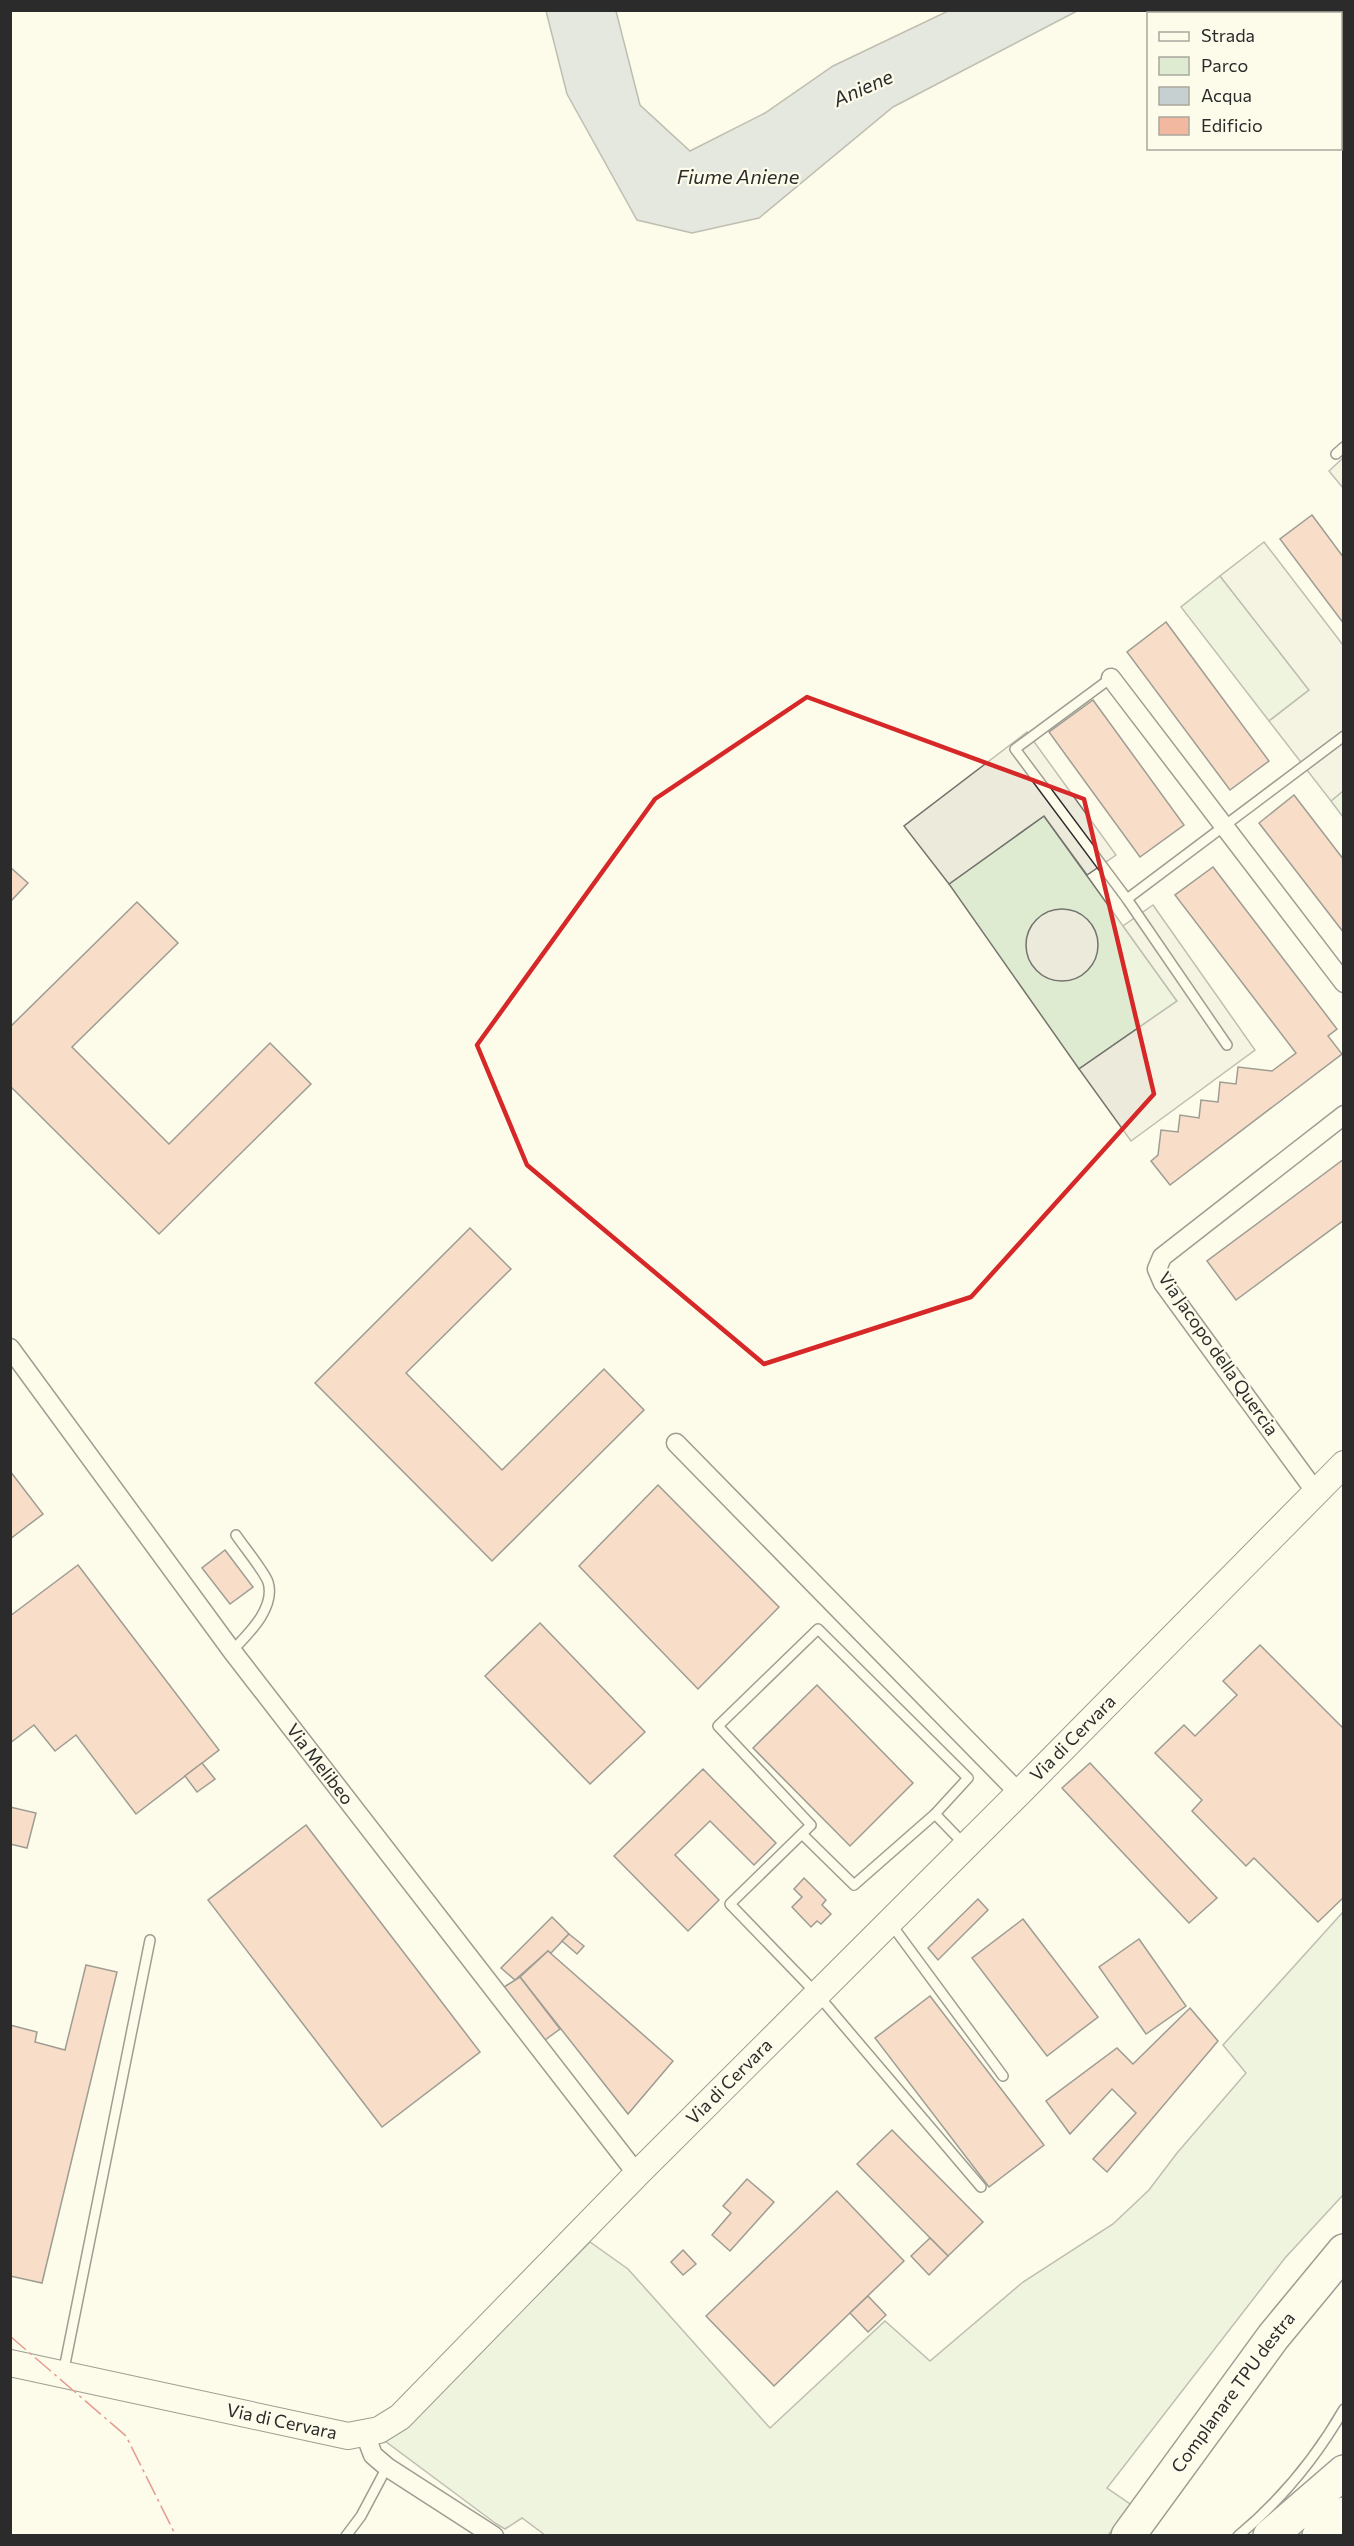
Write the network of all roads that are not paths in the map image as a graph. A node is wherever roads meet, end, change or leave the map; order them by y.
1 (1344, 447) edge
2 (1336, 454) dead end
3 (1111, 678) joint
4 (1344, 736) edge
5 (1223, 826) junction
6 (1127, 899) junction
7 (1344, 983) edge
8 (1227, 1045) dead end
9 (1344, 1115) edge
10 (10, 1348) edge
11 (676, 1443) dead end
12 (1344, 1464) edge
13 (1315, 1491) junction
14 (236, 1535) dead end
15 (232, 1651) junction
16 (1018, 1793) junction
17 (935, 1814) junction
18 (802, 1834) junction
19 (966, 1846) junction
20 (890, 1922) junction
21 (150, 1940) dead end
22 (817, 1994) junction
23 (1003, 2076) dead end
24 (637, 2174) junction
25 (981, 2187) dead end
26 (1344, 2251) edge
27 (10, 2363) edge
28 (62, 2376) junction
29 (1344, 2409) edge
30 (365, 2434) junction
31 (387, 2467) junction
32 (1344, 2472) edge
33 (1344, 2514) edge
34 (346, 2535) edge
35 (494, 2535) edge
36 (1128, 2535) edge
37 (1238, 2535) edge
38 (1270, 2535) edge
39 (1319, 2535) edge

1 - 2 lane
3 - 5 street
3 - 6 lane
4 - 5 lane
5 - 6 lane
5 - 7 street
6 - 8 lane
9 - 13 street, Via Jacopo della Quercia
10 - 15 street, Via Melibeo
11 - 16 street
12 - 13 street, Via di Cervara
13 - 16 street, Via di Cervara
14 - 15 lane
15 - 24 street, Via Melibeo
16 - 19 street, Via di Cervara
17 - 18 lane
17 - 18 lane
17 - 19 lane
18 - 22 lane
19 - 20 street, Via di Cervara
20 - 22 street, Via di Cervara
20 - 23 lane
21 - 28 lane
22 - 24 street, Via di Cervara
22 - 25 lane
24 - 30 street, Via di Cervara
26 - 36 highway, Complanare TPU destra
27 - 28 street, Via di Cervara
28 - 30 street, Via di Cervara
29 - 37 lane
30 - 31 street
31 - 34 lane
31 - 35 street
32 - 38 highway
33 - 39 highway

